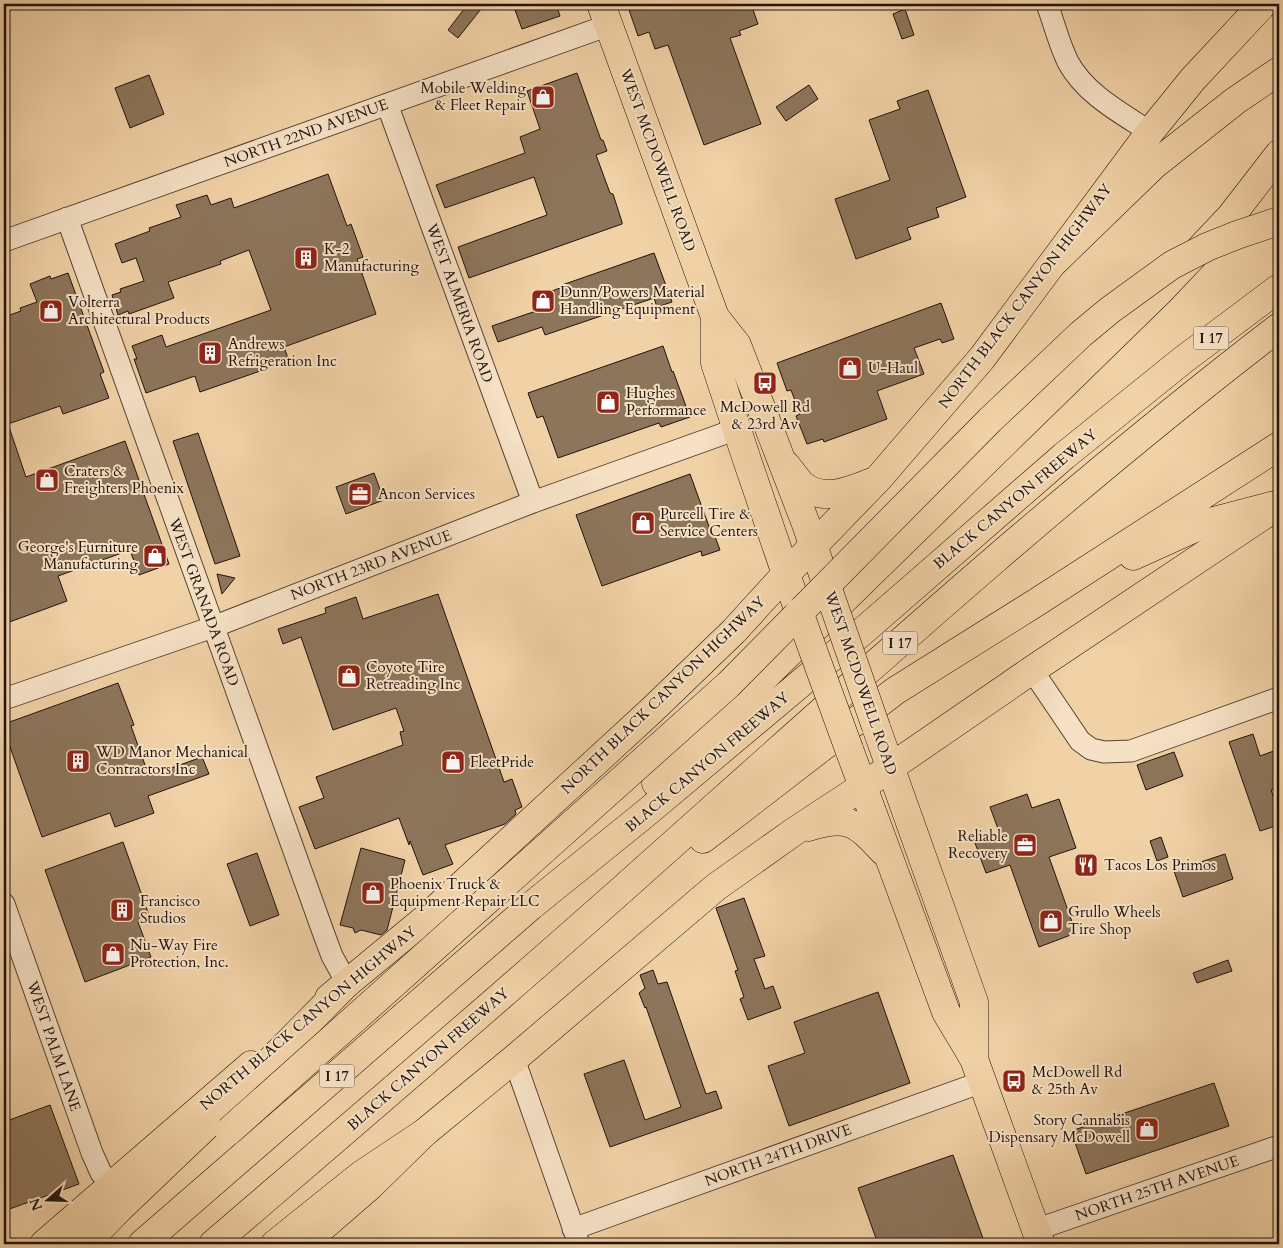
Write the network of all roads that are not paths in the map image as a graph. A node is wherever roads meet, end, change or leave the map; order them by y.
1 (1047, 4) edge
2 (1263, 4) edge
3 (605, 14) edge
4 (1279, 71) edge
5 (386, 104) junction
6 (1150, 132) junction
7 (1279, 154) edge
8 (67, 218) junction
9 (1279, 221) edge
10 (4, 241) edge
11 (1053, 263) junction
12 (1279, 288) edge
13 (715, 317) junction
14 (1279, 327) edge
15 (737, 429) junction
16 (1089, 436) junction
17 (1279, 446) edge
18 (780, 458) junction
19 (878, 479) junction
20 (533, 502) junction
21 (1279, 505) edge
22 (814, 546) junction
23 (786, 574) junction
24 (1037, 602) junction
25 (212, 627) junction
26 (1032, 670) junction
27 (1279, 698) edge
28 (4, 699) edge
29 (891, 768) junction
30 (862, 787) junction
31 (795, 831) junction
32 (888, 855) junction
33 (4, 904) edge
34 (531, 906) junction
35 (531, 970) junction
36 (347, 983) junction
37 (514, 1059) junction
38 (978, 1070) junction
39 (424, 1133) junction
40 (1279, 1146) edge
41 (113, 1184) junction
42 (576, 1236) edge
43 (1038, 1237) edge
44 (44, 1244) edge
45 (85, 1244) edge
46 (94, 1244) edge
47 (142, 1244) edge
48 (169, 1244) edge
49 (213, 1244) edge
50 (275, 1244) edge
51 (303, 1244) edge

1 - 6 street
2 - 6 main road, NORTH BLACK CANYON HIGHWAY
3 - 5 street, NORTH 22ND AVENUE
3 - 13 main road, WEST MCDOWELL ROAD
4 - 11 main road
5 - 8 street, NORTH 22ND AVENUE
5 - 20 street, WEST ALMERIA ROAD
6 - 11 main road, NORTH BLACK CANYON HIGHWAY
7 - 34 main road
8 - 10 street, NORTH 22ND AVENUE
8 - 25 street, WEST GRANADA ROAD
9 - 46 main road, bridge
11 - 19 main road, NORTH BLACK CANYON HIGHWAY
12 - 16 main road, BLACK CANYON FREEWAY / I 17
13 - 15 main road, WEST MCDOWELL ROAD
13 - 18 main road, WEST MCDOWELL ROAD
14 - 35 main road, BLACK CANYON FREEWAY / I 17
15 - 20 street, NORTH 23RD AVENUE
15 - 23 main road, WEST MCDOWELL ROAD
16 - 34 main road, BLACK CANYON FREEWAY / I 17
16 - 48 main road
17 - 24 main road
18 - 19 main road
18 - 22 main road, WEST MCDOWELL ROAD
19 - 22 main road, NORTH BLACK CANYON HIGHWAY
20 - 25 street, NORTH 23RD AVENUE
21 - 24 main road
21 - 26 main road
22 - 23 main road, NORTH BLACK CANYON HIGHWAY
22 - 29 main road, WEST MCDOWELL ROAD, bridge
23 - 30 main road, WEST MCDOWELL ROAD, bridge
23 - 36 main road, NORTH BLACK CANYON HIGHWAY
24 - 35 main road
25 - 28 street, NORTH 23RD AVENUE
25 - 36 street, WEST GRANADA ROAD
26 - 27 street
26 - 29 main road
29 - 30 main road
29 - 38 main road, WEST MCDOWELL ROAD
30 - 31 main road
30 - 32 main road, WEST MCDOWELL ROAD
31 - 32 main road
31 - 37 main road
32 - 38 main road, WEST MCDOWELL ROAD
33 - 41 street, WEST PALM LANE
34 - 47 main road, BLACK CANYON FREEWAY / I 17
35 - 49 main road, BLACK CANYON FREEWAY / I 17
36 - 41 main road, NORTH BLACK CANYON HIGHWAY
36 - 45 main road
37 - 39 main road
37 - 42 street
38 - 42 street, NORTH 24TH DRIVE
38 - 43 main road, WEST MCDOWELL ROAD
39 - 50 main road
39 - 51 main road
40 - 43 street, NORTH 25TH AVENUE
41 - 44 main road, NORTH BLACK CANYON HIGHWAY

